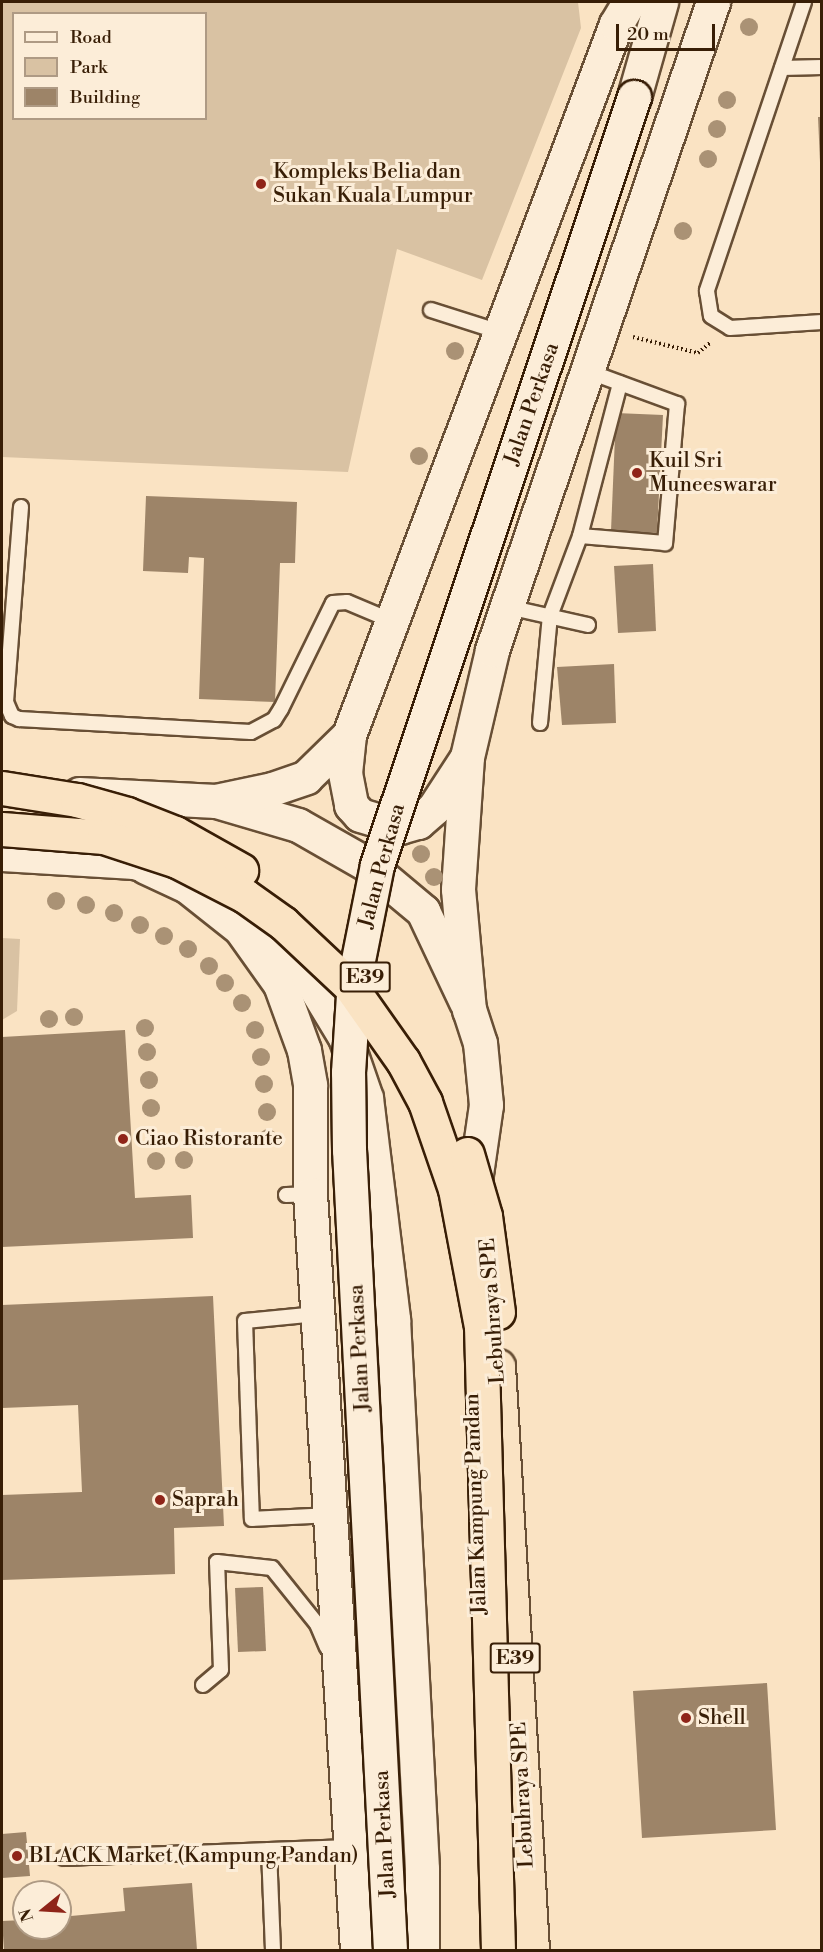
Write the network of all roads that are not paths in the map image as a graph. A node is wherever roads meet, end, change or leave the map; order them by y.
1 (629, 2) edge
2 (661, 2) edge
3 (713, 2) edge
4 (804, 2) edge
5 (822, 67) edge
6 (782, 68) junction
7 (431, 310) dead end
8 (822, 322) edge
9 (500, 332) junction
10 (605, 378) junction
11 (21, 507) dead end
12 (580, 536) junction
13 (508, 607) junction
14 (550, 616) junction
15 (392, 621) junction
16 (588, 626) dead end
17 (540, 723) dead end
18 (350, 735) junction
19 (467, 757) junction
20 (2, 789) edge
21 (216, 801) junction
22 (2, 829) edge
23 (2, 854) edge
24 (134, 862) junction
25 (469, 1010) junction
26 (317, 1314) junction
27 (489, 1377) junction
28 (330, 1515) junction
29 (339, 1673) junction
30 (203, 1685) dead end
31 (350, 1847) junction
32 (269, 1850) junction
33 (64, 1858) dead end
34 (273, 1950) edge
35 (357, 1950) edge
36 (390, 1950) edge
37 (422, 1950) edge
38 (479, 1950) edge
39 (501, 1950) edge
40 (532, 1950) edge

1 - 9 main road
2 - 36 main road, Jalan Perkasa, bridge
3 - 10 main road, Jalan Perkasa
4 - 6 lane
5 - 6 lane
6 - 8 lane
7 - 9 lane
9 - 15 main road
10 - 12 lane
10 - 12 lane
10 - 13 main road, Jalan Perkasa
11 - 15 lane
12 - 14 lane
13 - 14 lane
13 - 19 main road, Jalan Perkasa
14 - 16 lane
14 - 17 lane
15 - 18 main road
18 - 19 main road
18 - 21 main road
19 - 25 main road, Jalan Perkasa
20 - 21 main road, Jalan Kampung Pandan
20 - 27 highway, Lebuhraya SPE / E39, bridge
21 - 25 main road, Jalan Kampung Pandan
22 - 27 highway, Lebuhraya SPE / E39, bridge
23 - 24 main road
24 - 26 main road
24 - 37 main road
25 - 39 main road, Jalan Kampung Pandan
26 - 28 main road
26 - 28 lane
27 - 38 highway, bridge
27 - 39 highway, Lebuhraya SPE / E39, bridge
27 - 40 highway, Lebuhraya SPE / E39
28 - 29 main road
29 - 30 lane
29 - 31 main road
31 - 32 lane
31 - 35 main road
32 - 33 lane
32 - 34 lane

